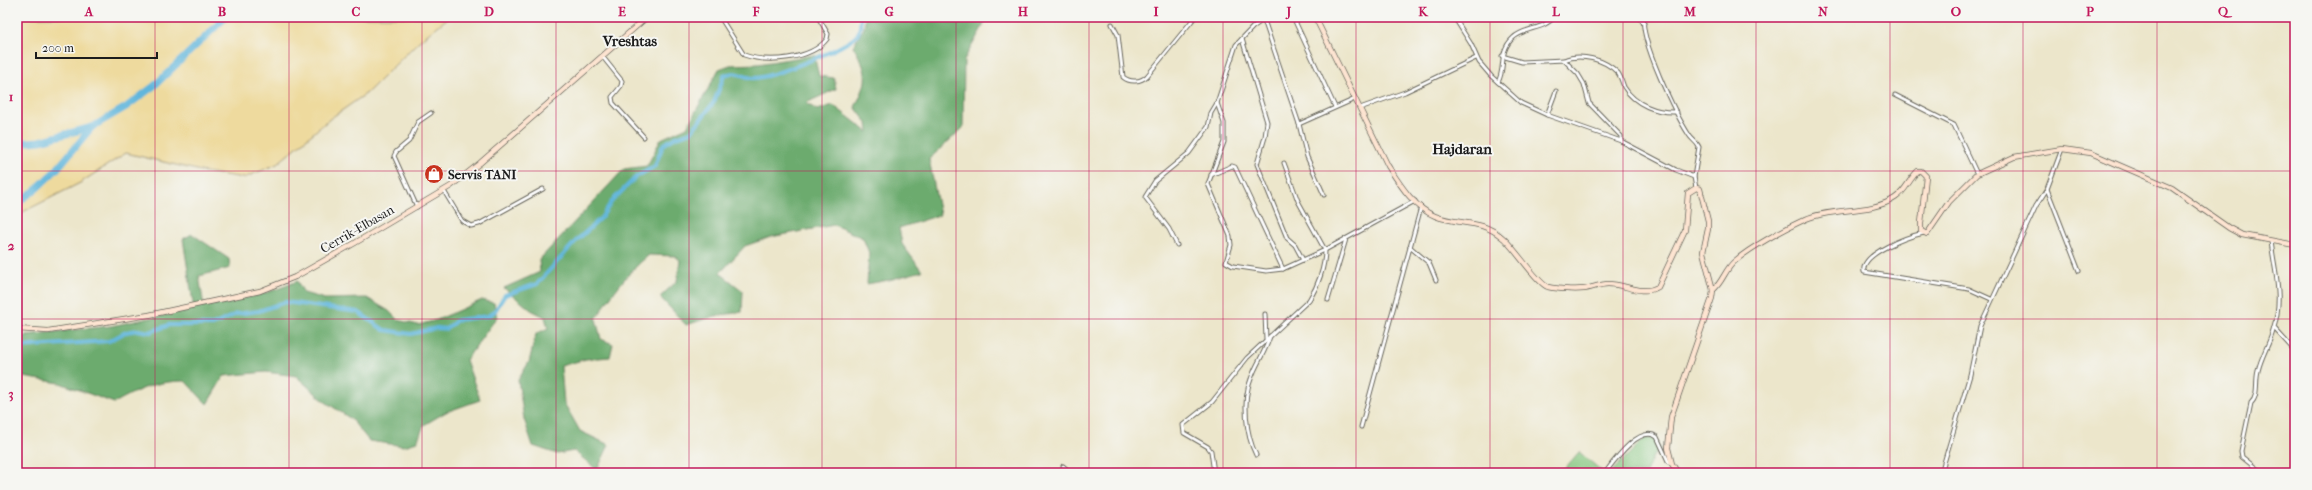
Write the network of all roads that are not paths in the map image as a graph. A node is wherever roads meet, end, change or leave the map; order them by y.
1 (647, 17) edge
2 (720, 17) edge
3 (818, 17) edge
4 (1195, 17) edge
5 (1293, 17) edge
6 (1315, 17) edge
7 (1454, 17) edge
8 (1554, 17) edge
9 (1638, 17) edge
10 (1644, 17) edge
11 (1266, 18) edge
12 (1644, 23) junction
13 (1112, 24) dead end
14 (1242, 38) junction
15 (602, 56) junction
16 (1502, 56) junction
17 (1476, 58) junction
18 (1564, 60) junction
19 (1498, 82) junction
20 (1556, 92) dead end
21 (1895, 94) dead end
22 (1355, 99) junction
23 (1217, 104) junction
24 (1335, 107) junction
25 (1360, 108) junction
26 (1677, 112) junction
27 (431, 113) dead end
28 (1547, 116) junction
29 (1299, 124) junction
30 (644, 137) dead end
31 (1621, 141) junction
32 (2062, 149) junction
33 (1284, 163) dead end
34 (1211, 174) junction
35 (1977, 174) junction
36 (1694, 177) junction
37 (1696, 188) junction
38 (543, 189) dead end
39 (2047, 189) junction
40 (444, 191) junction
41 (1324, 195) dead end
42 (1415, 201) junction
43 (417, 207) junction
44 (1421, 207) junction
45 (1925, 233) junction
46 (1346, 239) junction
47 (2271, 241) junction
48 (1177, 245) dead end
49 (2295, 245) edge
50 (1410, 247) junction
51 (1325, 250) junction
52 (1303, 260) junction
53 (1283, 269) junction
54 (2079, 271) dead end
55 (1436, 280) dead end
56 (1713, 290) junction
57 (1991, 299) junction
58 (1328, 300) dead end
59 (1265, 314) dead end
60 (2274, 328) junction
61 (17, 329) edge
62 (1270, 336) junction
63 (1266, 339) junction
64 (2295, 351) edge
65 (1361, 427) dead end
66 (1256, 455) dead end
67 (1672, 464) junction
68 (1063, 466) dead end
69 (1071, 473) edge
70 (1214, 473) edge
71 (1605, 473) edge
72 (1678, 473) edge
73 (1941, 473) edge
74 (2262, 473) edge

1 - 15 main road, Cerrik-Elbasan
2 - 3 street
4 - 13 street
5 - 24 street
6 - 22 main road
7 - 17 street
8 - 16 street
9 - 12 street
10 - 12 street
11 - 14 street
11 - 29 street
12 - 26 street
14 - 23 street
14 - 52 street
15 - 30 street
15 - 40 main road, Cerrik-Elbasan
16 - 18 street
16 - 19 street
17 - 19 street
17 - 25 street
18 - 26 street
18 - 31 street
19 - 28 street
20 - 28 street
21 - 35 street
22 - 24 street
22 - 25 main road
23 - 34 street
23 - 48 street
24 - 29 street
25 - 42 main road
26 - 36 street
27 - 43 street
28 - 31 street
29 - 41 street
31 - 36 street
32 - 35 main road
32 - 39 street
32 - 47 main road
33 - 51 street
34 - 53 street
34 - 53 street
35 - 45 main road
36 - 37 street
37 - 44 main road
37 - 56 main road
38 - 40 street
39 - 54 street
39 - 57 street
40 - 43 main road, Cerrik-Elbasan
42 - 44 main road
42 - 46 street
43 - 61 main road, Cerrik-Elbasan
44 - 50 street
45 - 56 main road
45 - 57 street
46 - 51 street
46 - 58 street
47 - 49 main road
47 - 60 street
50 - 55 street
50 - 65 street
51 - 52 street
51 - 62 street
52 - 53 street
56 - 67 main road
57 - 73 street
59 - 63 street
60 - 64 street
60 - 74 street
62 - 63 street
62 - 66 street
63 - 70 street
67 - 71 street
67 - 72 main road
68 - 69 street

